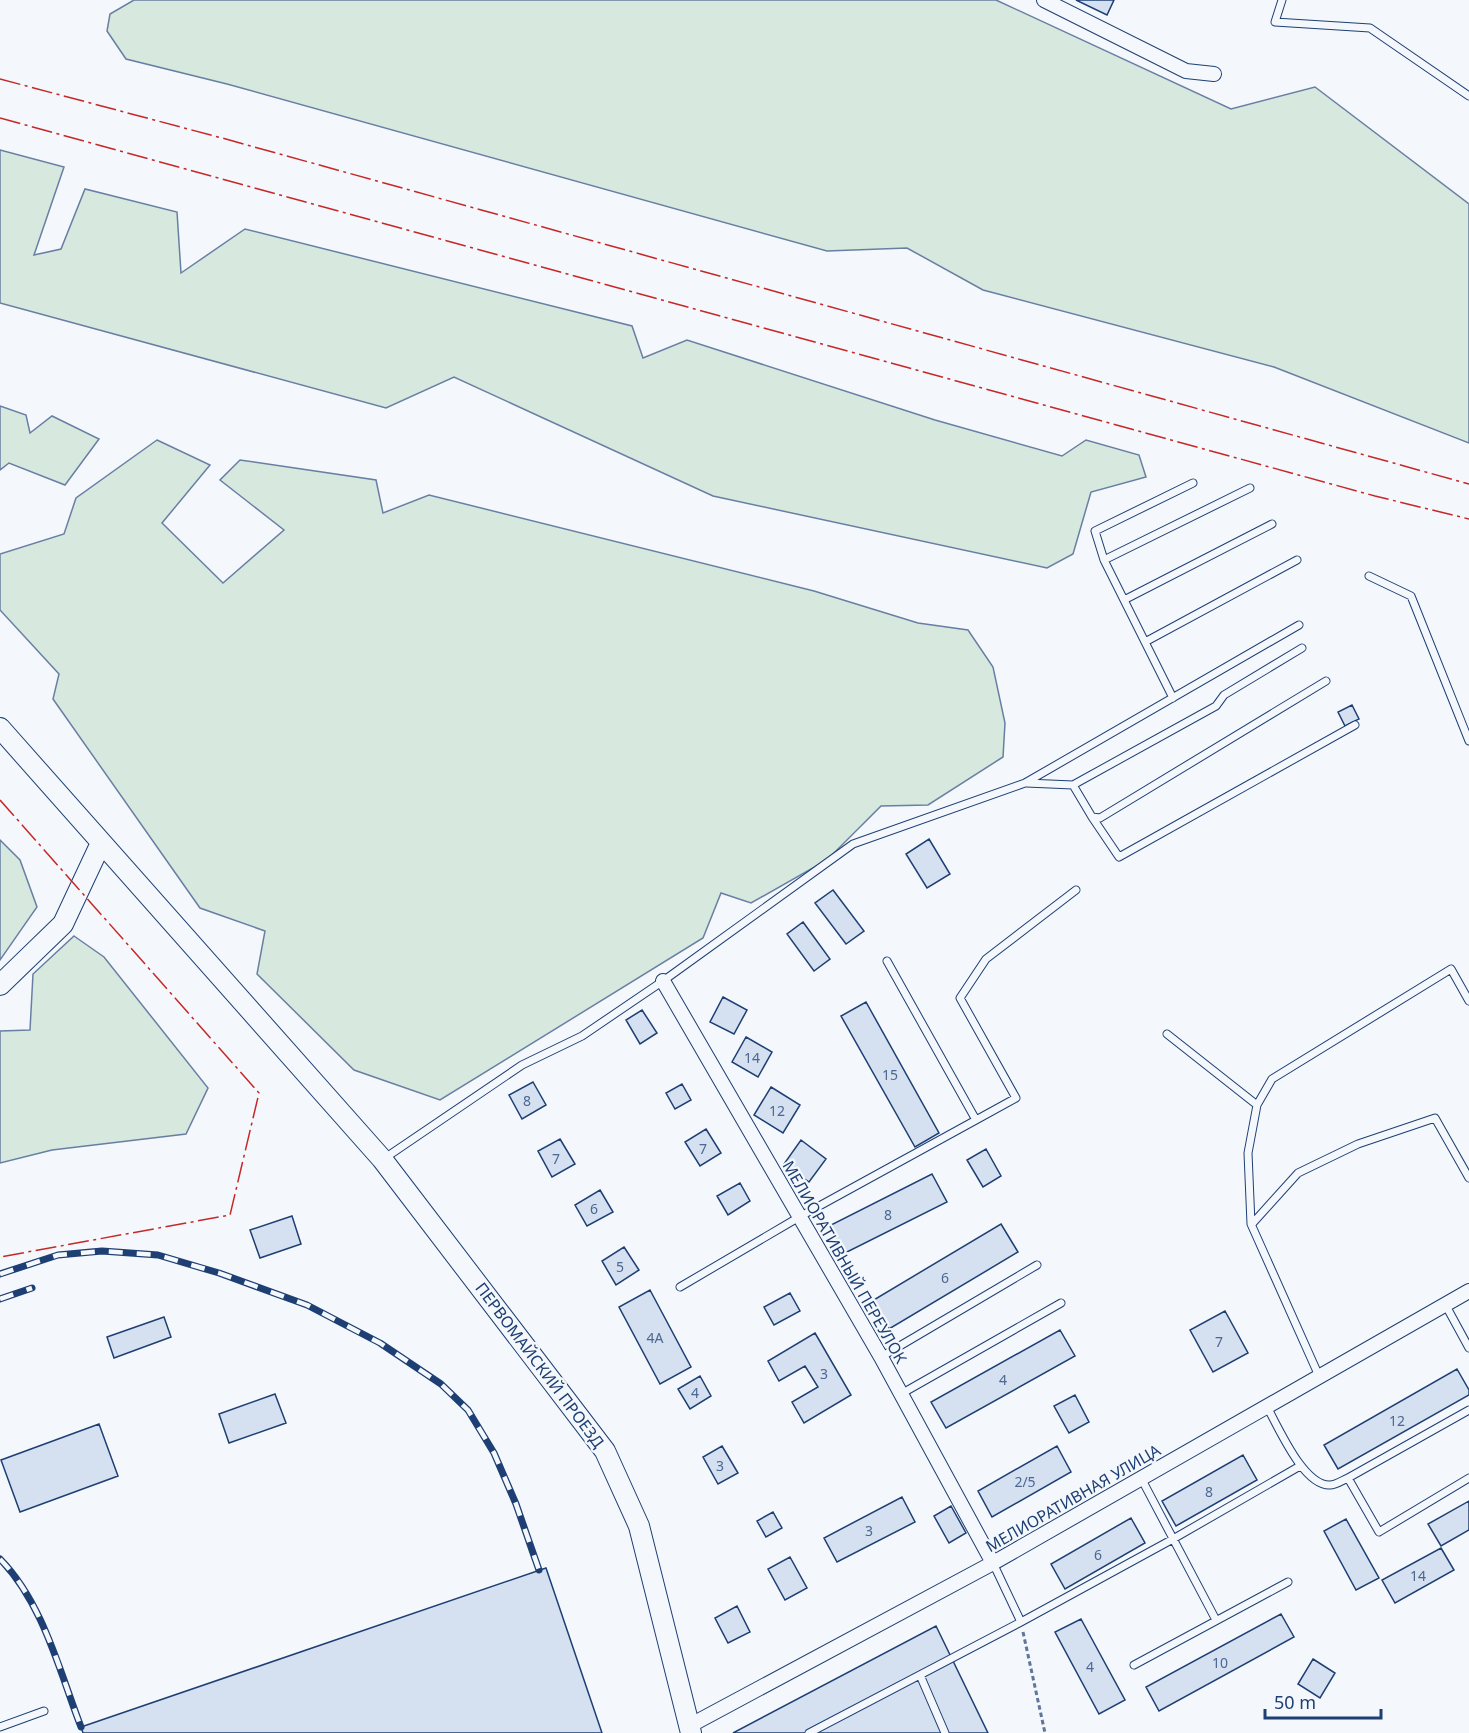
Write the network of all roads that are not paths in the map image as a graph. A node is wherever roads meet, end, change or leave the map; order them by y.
1 (1044, 0) edge
2 (1282, 0) edge
3 (1214, 74) dead end
4 (1469, 96) edge
5 (1192, 483) dead end
6 (1250, 488) dead end
7 (1272, 524) dead end
8 (1104, 560) junction
9 (1297, 560) dead end
10 (1369, 576) dead end
11 (1124, 600) junction
12 (1299, 625) dead end
13 (1145, 642) junction
14 (1302, 648) dead end
15 (1326, 681) dead end
16 (1173, 698) junction
17 (1355, 726) dead end
18 (0, 728) edge
19 (1469, 741) edge
20 (1025, 783) junction
21 (1073, 785) junction
22 (1092, 818) junction
23 (101, 843) junction
24 (1076, 890) dead end
25 (887, 961) dead end
26 (663, 981) junction
27 (0, 985) edge
28 (1469, 1001) edge
29 (1167, 1034) dead end
30 (1257, 1105) junction
31 (976, 1120) junction
32 (382, 1159) junction
33 (1469, 1178) edge
34 (801, 1216) junction
35 (1251, 1224) junction
36 (1037, 1265) dead end
37 (680, 1287) dead end
38 (1469, 1291) edge
39 (1061, 1303) dead end
40 (1444, 1304) junction
41 (1469, 1348) edge
42 (881, 1357) junction
43 (1319, 1376) junction
44 (901, 1394) junction
45 (1266, 1405) junction
46 (1469, 1410) edge
47 (1300, 1466) junction
48 (1141, 1478) junction
49 (1348, 1478) junction
50 (1469, 1478) edge
51 (1173, 1539) junction
52 (993, 1563) junction
53 (1288, 1582) dead end
54 (1216, 1620) junction
55 (1021, 1622) junction
56 (1134, 1665) dead end
57 (920, 1675) junction
58 (44, 1711) dead end
59 (0, 1727) edge
60 (690, 1730) edge
61 (809, 1733) edge
62 (945, 1733) edge

1 - 3 street
2 - 4 lane
5 - 8 lane
6 - 8 lane
7 - 11 lane
8 - 11 lane
9 - 13 lane
10 - 19 lane
11 - 13 lane
12 - 16 lane
13 - 16 lane
14 - 21 lane
15 - 22 lane
16 - 20 lane
17 - 22 lane
18 - 23 main road, ПЕРВОМАЙСКИЙ ПРОЕЗД
20 - 21 lane
20 - 26 lane
21 - 22 lane
23 - 27 main road
23 - 32 main road, ПЕРВОМАЙСКИЙ ПРОЕЗД
24 - 31 lane
25 - 31 lane
26 - 32 lane
26 - 34 street, МЕЛИОРАТИВНЫЙ ПЕРЕУЛОК
28 - 30 lane
29 - 30 lane
30 - 35 lane
31 - 34 lane
32 - 60 main road, ПЕРВОМАЙСКИЙ ПРОЕЗД
33 - 35 lane
34 - 37 lane
34 - 42 street, МЕЛИОРАТИВНЫЙ ПЕРЕУЛОК
35 - 43 lane
36 - 42 lane
38 - 40 street, МЕЛИОРАТИВНАЯ УЛИЦА
39 - 44 lane
40 - 41 lane
40 - 43 street, МЕЛИОРАТИВНАЯ УЛИЦА
42 - 44 street, МЕЛИОРАТИВНЫЙ ПЕРЕУЛОК
43 - 45 street, МЕЛИОРАТИВНАЯ УЛИЦА
44 - 52 street, МЕЛИОРАТИВНЫЙ ПЕРЕУЛОК
45 - 47 lane
45 - 48 street, МЕЛИОРАТИВНАЯ УЛИЦА
46 - 49 lane
47 - 49 lane
47 - 51 lane
48 - 51 lane
48 - 52 street, МЕЛИОРАТИВНАЯ УЛИЦА
49 - 50 lane
51 - 54 lane
51 - 55 lane
52 - 55 lane
52 - 60 street, МЕЛИОРАТИВНАЯ УЛИЦА
53 - 54 lane
54 - 56 lane
55 - 57 lane
57 - 61 lane
57 - 62 lane
58 - 59 lane

